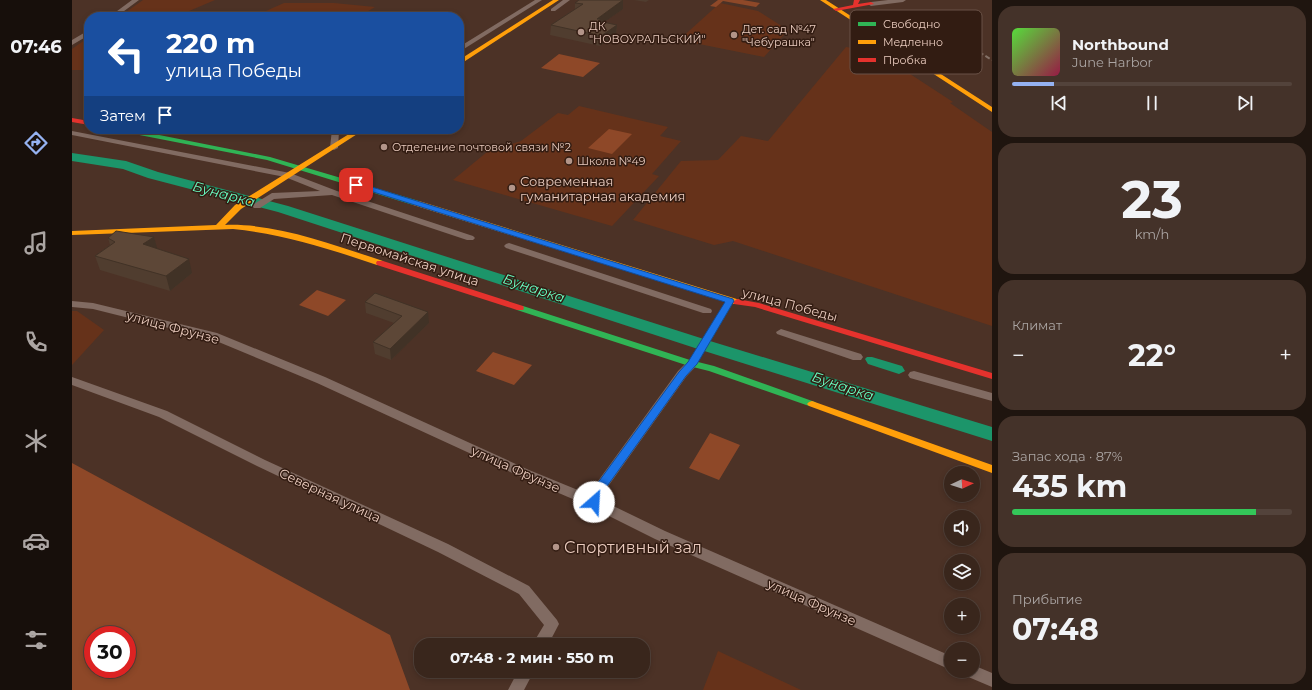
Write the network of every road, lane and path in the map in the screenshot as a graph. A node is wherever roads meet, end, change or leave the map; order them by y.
1 (136, 0) edge
2 (539, 0) edge
3 (556, 0) edge
4 (567, 0) edge
5 (823, 0) edge
6 (903, 0) edge
7 (857, 2) edge
8 (871, 4) joint
9 (836, 9) junction
10 (553, 10) dead end
11 (119, 12) edge
12 (850, 18) edge
13 (84, 35) edge
14 (72, 43) edge
15 (464, 47) edge
16 (464, 60) edge
17 (936, 74) edge
18 (992, 110) edge
19 (72, 120) edge
20 (84, 122) edge
21 (72, 133) edge
22 (144, 134) edge
23 (335, 134) edge
24 (355, 134) edge
25 (334, 148) junction
26 (299, 168) junction
27 (284, 174) junction
28 (334, 193) junction
29 (260, 199) junction
30 (219, 227) junction
31 (72, 233) edge
32 (470, 238) dead end
33 (509, 246) dead end
34 (730, 301) junction
35 (72, 304) edge
36 (707, 311) dead end
37 (781, 332) dead end
38 (857, 357) dead end
39 (692, 364) junction
40 (914, 374) dead end
41 (992, 376) edge
42 (72, 381) edge
43 (992, 397) edge
44 (992, 469) edge
45 (594, 502) junction
46 (544, 638) edge
47 (944, 659) edge
48 (980, 675) edge
49 (522, 678) edge
50 (992, 680) edge
51 (516, 690) edge

1 - 11 street
2 - 15 street
3 - 16 main road
4 - 10 street
5 - 9 main road
6 - 8 street
7 - 8 main road
7 - 9 main road
9 - 12 main road
13 - 14 street
17 - 18 main road
19 - 20 main road
21 - 27 street
22 - 26 main road, улица Победы
23 - 25 street
24 - 25 main road
25 - 26 main road
26 - 27 main road
26 - 34 main road, улица Победы
27 - 28 street
27 - 29 main road
28 - 29 street
28 - 32 street
29 - 30 main road
30 - 31 main road
30 - 39 main road, Первомайская улица
33 - 36 street
34 - 39 main road
34 - 41 main road, улица Победы
35 - 45 street, улица Фрунзе
37 - 38 street
39 - 44 main road, Первомайская улица
39 - 45 street
40 - 43 street
42 - 46 street, Северная улица
45 - 47 street, улица Фрунзе
48 - 50 street
49 - 51 street

